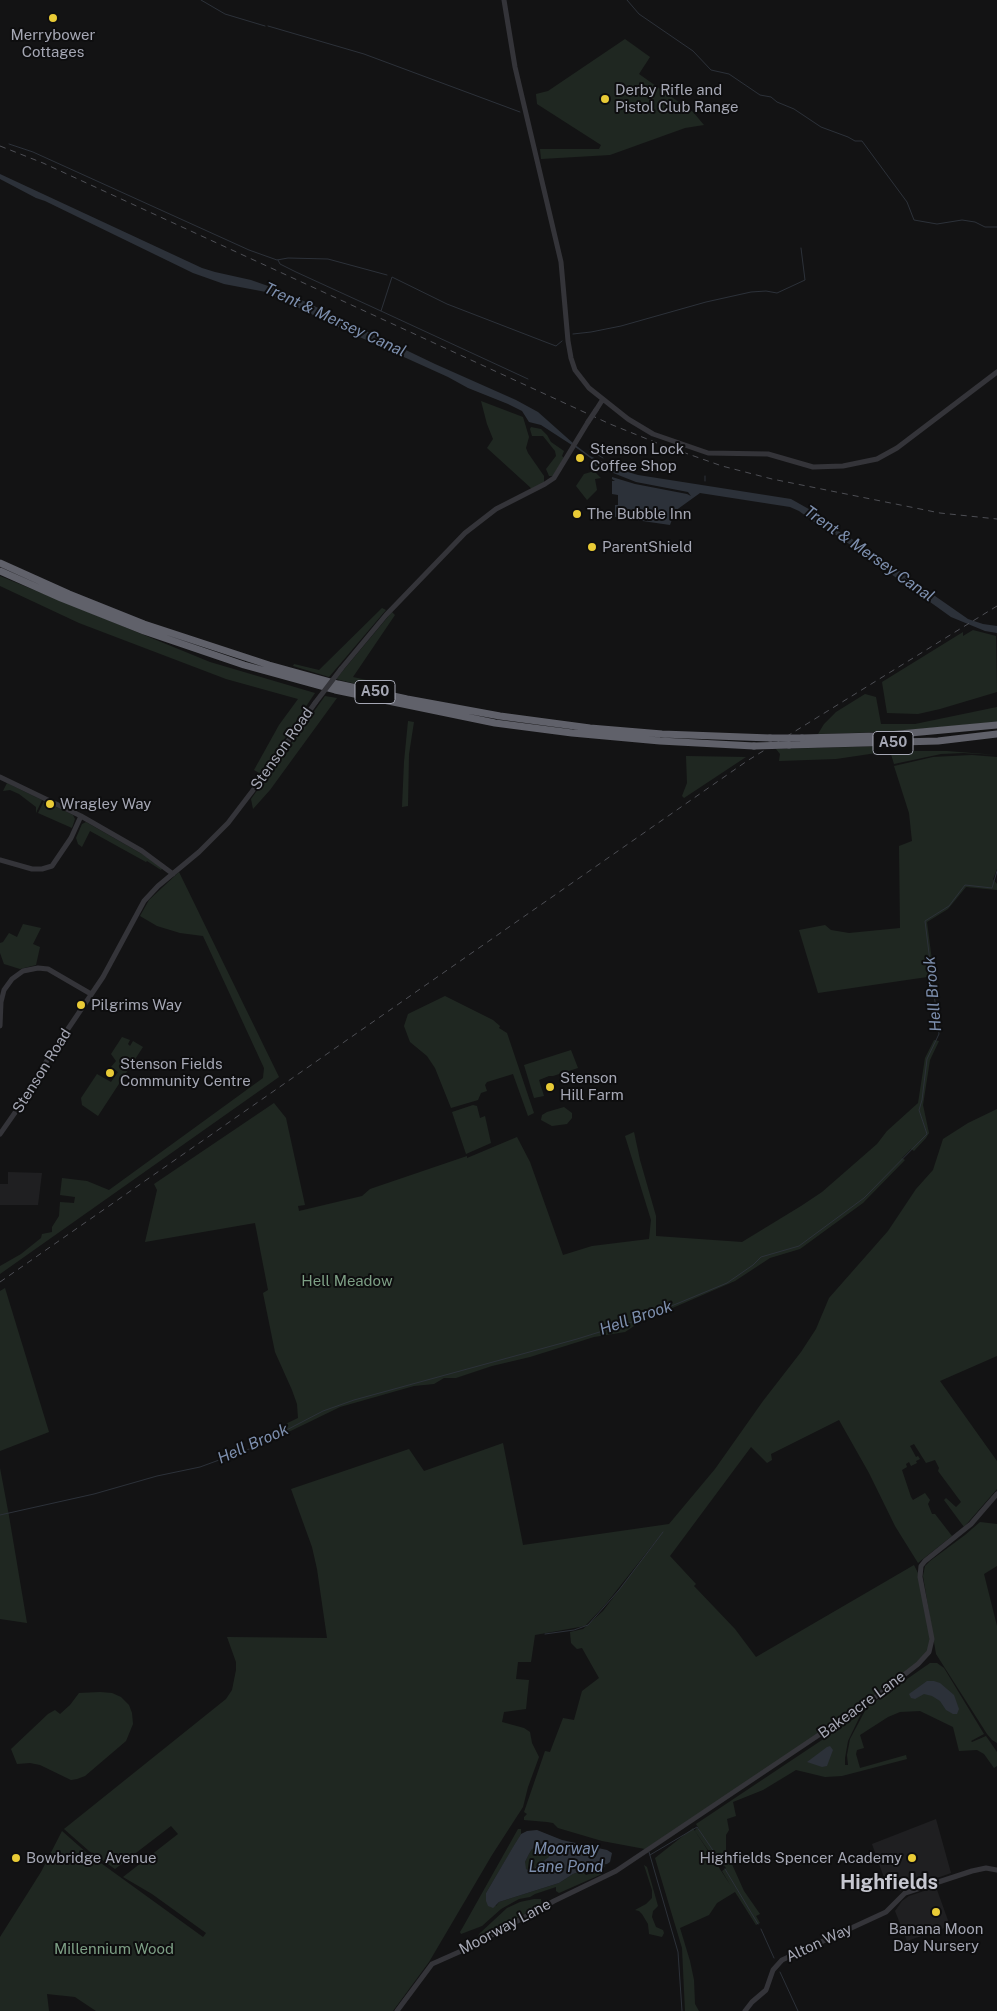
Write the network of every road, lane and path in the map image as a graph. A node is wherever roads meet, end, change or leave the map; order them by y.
1 (504, 0) edge
2 (997, 372) edge
3 (603, 399) junction
4 (0, 563) edge
5 (0, 571) edge
6 (997, 725) edge
7 (997, 734) edge
8 (0, 777) edge
9 (81, 816) junction
10 (0, 860) edge
11 (173, 874) junction
12 (91, 994) junction
13 (0, 1026) edge
14 (0, 1134) edge
15 (997, 1494) edge
16 (630, 1861) joint
17 (997, 1870) edge
18 (397, 2011) edge
19 (745, 2011) edge

1 - 3 street
2 - 3 street
3 - 11 street, Stenson Road, bridge
4 - 6 highway, A50, bridge
5 - 7 highway, A50, bridge
8 - 9 street
9 - 10 street
9 - 11 street
11 - 12 street, Stenson Road
12 - 13 street
12 - 14 street, Stenson Road
15 - 16 street, Bakeacre Lane
16 - 18 street, Moorway Lane
17 - 19 street, Alton Way

